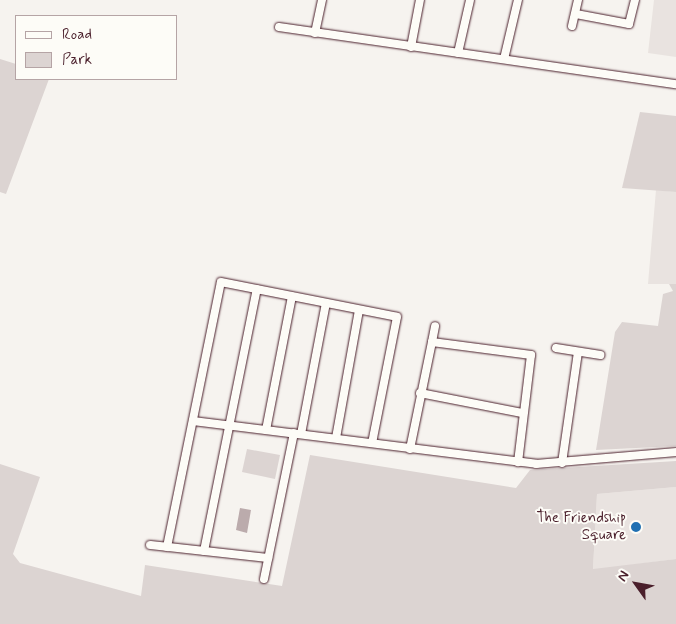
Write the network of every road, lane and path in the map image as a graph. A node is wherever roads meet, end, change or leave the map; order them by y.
1 (322, 0) edge
2 (420, 0) edge
3 (470, 0) edge
4 (518, 0) edge
5 (578, 0) edge
6 (634, 0) edge
7 (576, 14) junction
8 (572, 26) dead end
9 (279, 28) dead end
10 (315, 33) junction
11 (411, 47) junction
12 (458, 53) junction
13 (504, 59) junction
14 (676, 84) edge
15 (258, 289) junction
16 (292, 296) junction
17 (326, 303) junction
18 (359, 310) junction
19 (435, 326) dead end
20 (432, 342) junction
21 (556, 348) dead end
22 (578, 352) junction
23 (600, 355) dead end
24 (420, 393) junction
25 (522, 413) junction
26 (193, 421) junction
27 (231, 425) junction
28 (266, 430) junction
29 (298, 433) junction
30 (336, 438) junction
31 (372, 443) junction
32 (410, 449) junction
33 (676, 452) edge
34 (518, 462) junction
35 (562, 462) junction
36 (150, 545) dead end
37 (166, 547) junction
38 (204, 551) junction
39 (268, 558) junction
40 (264, 579) dead end

1 - 10 street
2 - 11 street
3 - 12 street
4 - 13 street
5 - 7 street
6 - 7 street
7 - 8 street
9 - 10 street
10 - 11 street
11 - 12 street
12 - 13 street
13 - 14 street
15 - 16 street
15 - 26 street
15 - 27 street
16 - 17 street
16 - 28 street
17 - 18 street
17 - 29 street
18 - 30 street
18 - 31 street
19 - 20 street
20 - 24 street
20 - 25 street
21 - 22 street
22 - 23 street
22 - 35 street
24 - 25 street
24 - 32 street
25 - 34 street
26 - 27 street
26 - 37 street
27 - 28 street
27 - 38 street
28 - 29 street
29 - 30 street
29 - 39 street
30 - 31 street
31 - 32 street
32 - 34 street
33 - 35 street
34 - 35 street
36 - 37 street
37 - 38 street
38 - 39 street
39 - 40 street

